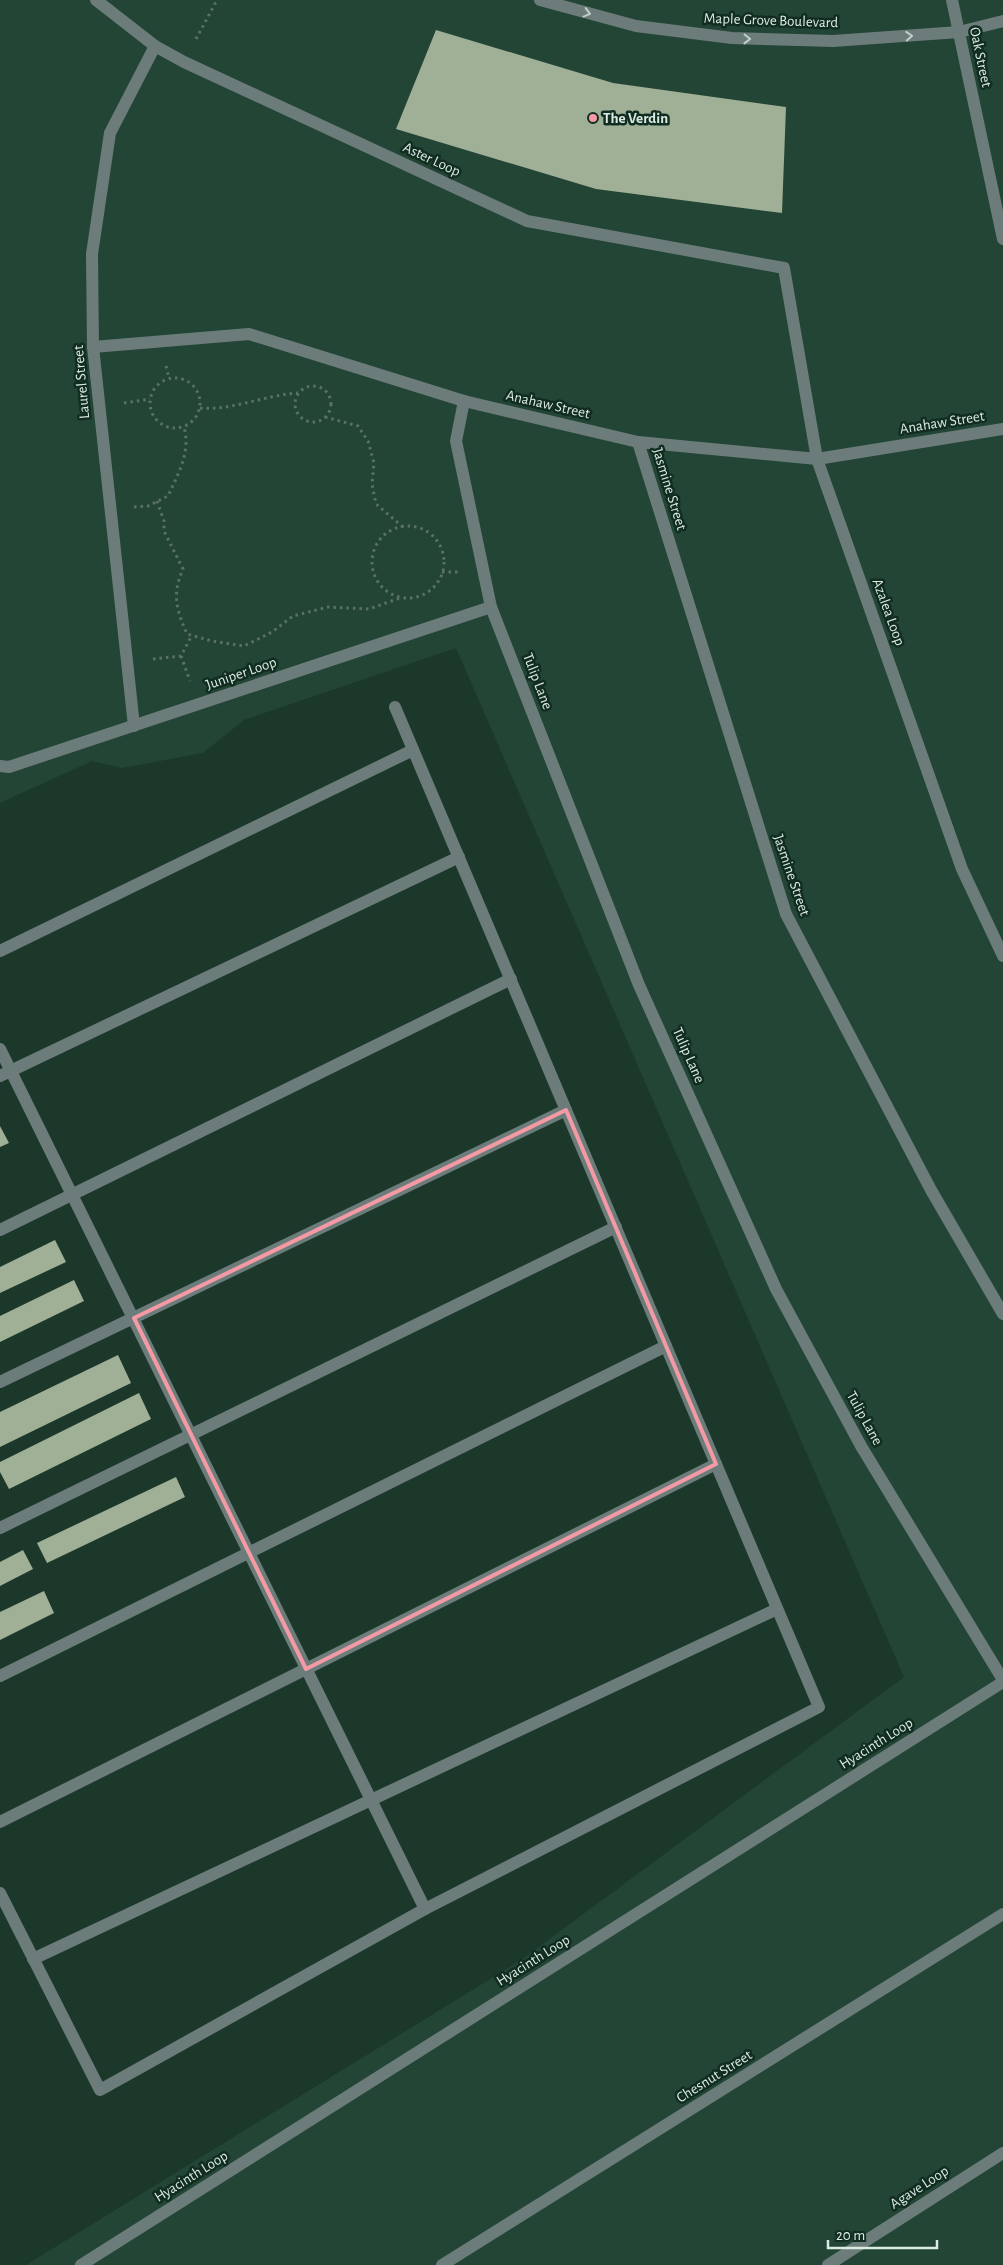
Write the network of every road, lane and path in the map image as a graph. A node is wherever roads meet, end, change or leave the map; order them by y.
1 (96, 0) edge
2 (217, 0) edge
3 (540, 0) edge
4 (952, 0) edge
5 (1003, 22) edge
6 (959, 32) junction
7 (154, 46) junction
8 (184, 62) junction
9 (1003, 239) edge
10 (784, 268) joint
11 (93, 347) junction
12 (298, 393) junction
13 (464, 401) junction
14 (200, 408) junction
15 (325, 417) junction
16 (184, 427) junction
17 (1003, 429) edge
18 (638, 442) junction
19 (817, 459) junction
20 (158, 501) junction
21 (110, 508) junction
22 (403, 527) junction
23 (400, 598) junction
24 (491, 607) junction
25 (192, 635) junction
26 (126, 663) junction
27 (395, 707) dead end
28 (134, 726) junction
29 (413, 750) junction
30 (0, 766) edge
31 (459, 857) junction
32 (0, 951) edge
33 (1003, 956) edge
34 (511, 979) junction
35 (0, 1049) edge
36 (6, 1073) edge
37 (566, 1110) junction
38 (73, 1195) junction
39 (616, 1227) junction
40 (0, 1230) edge
41 (1003, 1314) edge
42 (134, 1318) junction
43 (666, 1346) junction
44 (0, 1382) edge
45 (191, 1435) junction
46 (716, 1464) junction
47 (0, 1528) edge
48 (249, 1553) junction
49 (777, 1609) junction
50 (306, 1669) junction
51 (0, 1676) edge
52 (1003, 1681) edge
53 (371, 1800) junction
54 (0, 1822) edge
55 (0, 1893) edge
56 (425, 1909) junction
57 (1003, 1914) edge
58 (33, 1959) junction
59 (1003, 2153) edge
60 (81, 2265) edge
61 (442, 2265) edge
62 (828, 2265) edge

1 - 7 street, Aster Loop
2 - 8 path
3 -> 6 street, Maple Grove Boulevard
4 - 6 street, Oak Street
5 - 6 street, Maple Grove Boulevard
6 - 9 street, Oak Street
7 - 8 street, Aster Loop
7 - 11 street, Laurel Street
8 - 10 street, Aster Loop
10 - 19 street, Azalea Loop
11 - 13 street, Anahaw Street
11 - 21 street, Laurel Street
12 - 14 path
12 - 15 path
12 - 15 path
13 - 18 street, Anahaw Street
13 - 24 street, Tulip Lane
14 - 16 path
14 - 16 path
15 - 22 path
16 - 20 path
17 - 19 street, Anahaw Street
18 - 19 street, Anahaw Street
18 - 41 street, Jasmine Street
19 - 33 street, Azalea Loop
20 - 21 path
20 - 25 path
21 - 26 street, Laurel Street
22 - 23 path
22 - 23 path
23 - 25 path
24 - 28 street, Juniper Loop
24 - 52 street, Tulip Lane
25 - 26 path
26 - 28 street, Laurel Street
27 - 29 street
28 - 30 street, Juniper Loop
29 - 31 street
29 - 32 street
31 - 34 street
31 - 36 street
34 - 37 street
34 - 38 street
35 - 36 street
36 - 38 street
37 - 39 street
37 - 42 street
38 - 40 street
38 - 42 street
39 - 43 street
39 - 45 street
42 - 44 street
42 - 45 street
43 - 46 street
43 - 48 street
45 - 47 street
45 - 48 street
46 - 49 street
46 - 50 street
48 - 50 street
48 - 51 street
49 - 53 street
49 - 56 street
50 - 53 street
50 - 54 street
52 - 60 street, Hyacinth Loop
53 - 56 street
53 - 58 street
55 - 58 street
56 - 58 street
57 - 61 street, Chesnut Street
59 - 62 street, Agave Loop

